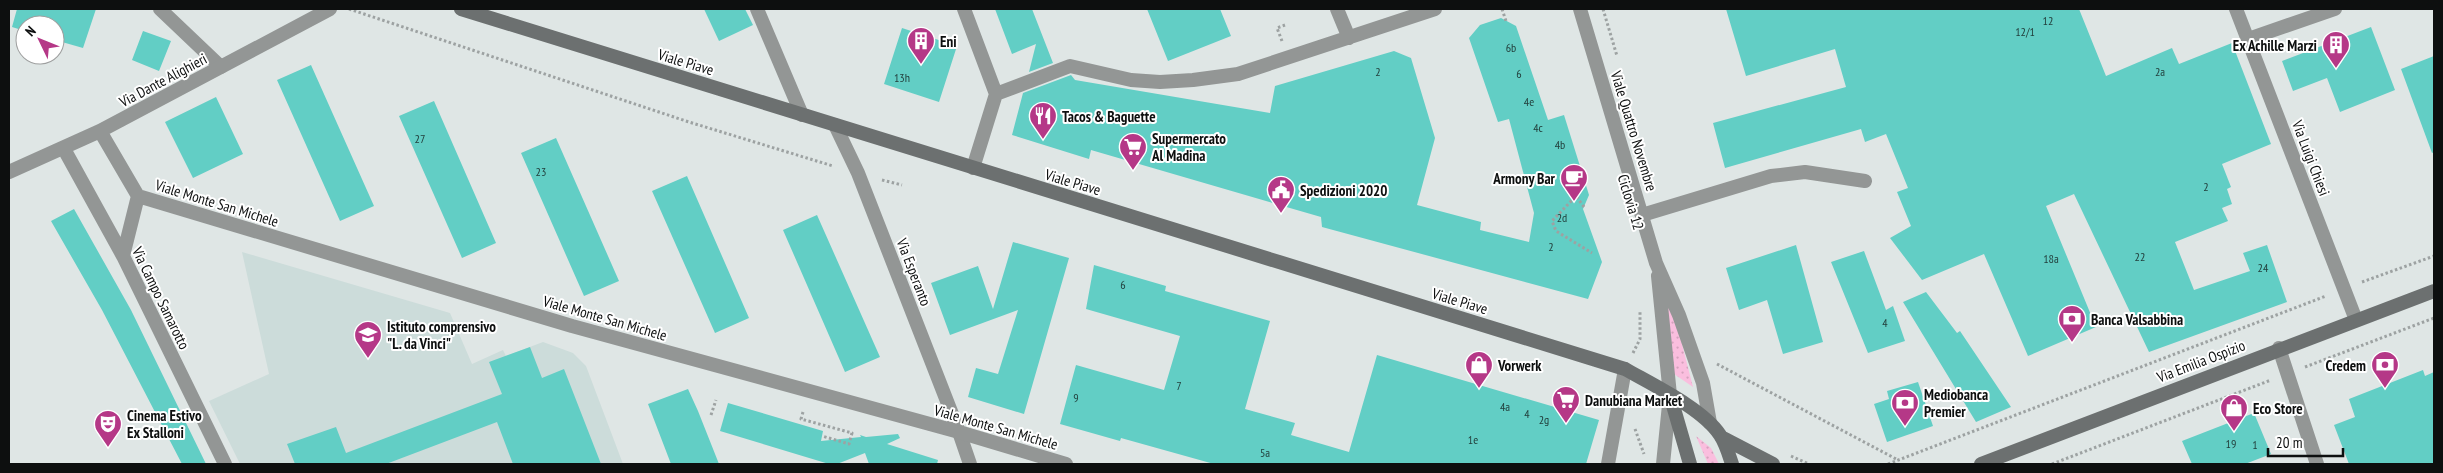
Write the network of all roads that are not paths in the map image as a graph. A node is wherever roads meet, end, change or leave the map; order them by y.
1 (160, 9) edge
2 (330, 9) edge
3 (461, 9) edge
4 (758, 9) edge
5 (964, 9) edge
6 (1337, 9) edge
7 (1435, 9) edge
8 (1580, 9) edge
9 (2236, 9) edge
10 (2335, 9) edge
11 (1349, 38) junction
12 (2248, 39) junction
13 (222, 67) junction
14 (996, 94) junction
15 (802, 115) junction
16 (835, 125) junction
17 (100, 132) junction
18 (64, 149) junction
19 (973, 168) junction
20 (9, 172) edge
21 (1865, 181) dead end
22 (138, 196) junction
23 (1642, 215) junction
24 (123, 256) junction
25 (1656, 263) junction
26 (2434, 291) edge
27 (2356, 320) junction
28 (2279, 348) junction
29 (1625, 369) junction
30 (1670, 395) junction
31 (1710, 423) junction
32 (959, 432) junction
33 (1721, 436) junction
34 (225, 464) edge
35 (970, 464) edge
36 (1066, 464) edge
37 (1608, 464) edge
38 (1663, 464) edge
39 (1690, 464) edge
40 (1732, 464) edge
41 (1773, 464) edge
42 (1981, 464) edge
43 (2317, 464) edge

1 - 13 street
2 - 13 street, Via Dante Alighieri
3 - 15 main road, Viale Piave
4 - 15 street
5 - 14 street
6 - 11 street
7 - 11 street
8 - 23 street, Viale Quattro Novembre
9 - 12 street, Via Luigi Chiesi
10 - 12 street
11 - 14 street
12 - 27 street, Via Luigi Chiesi
13 - 17 street, Via Dante Alighieri
14 - 19 street
15 - 16 main road, Viale Piave
16 - 19 main road, Viale Piave
16 - 32 street, Via Esperanto
17 - 18 street, Via Dante Alighieri
17 - 22 street, Viale Monte San Michele
18 - 20 street, Via Dante Alighieri
18 - 24 street, Via Campo Samarotto
19 - 29 main road, Viale Piave
21 - 23 street
22 - 24 street, Viale Monte San Michele
22 - 32 street, Viale Monte San Michele
23 - 25 street, Viale Quattro Novembre
24 - 34 street, Via Campo Samarotto
25 - 30 street, Viale Quattro Novembre
25 - 31 street, Viale Quattro Novembre
26 - 27 main road, Via Emilia Ospizio
27 - 28 main road, Via Emilia Ospizio
28 - 42 main road, Via Emilia Ospizio
28 - 43 street
29 - 30 main road, Viale Piave
29 - 37 street
30 - 31 main road, Viale Piave
30 - 38 street, Viale Quattro Novembre
30 - 39 main road
31 - 33 main road, Viale Piave
32 - 35 street, Via Esperanto
32 - 36 street, Viale Monte San Michele
33 - 40 main road
33 - 41 main road

